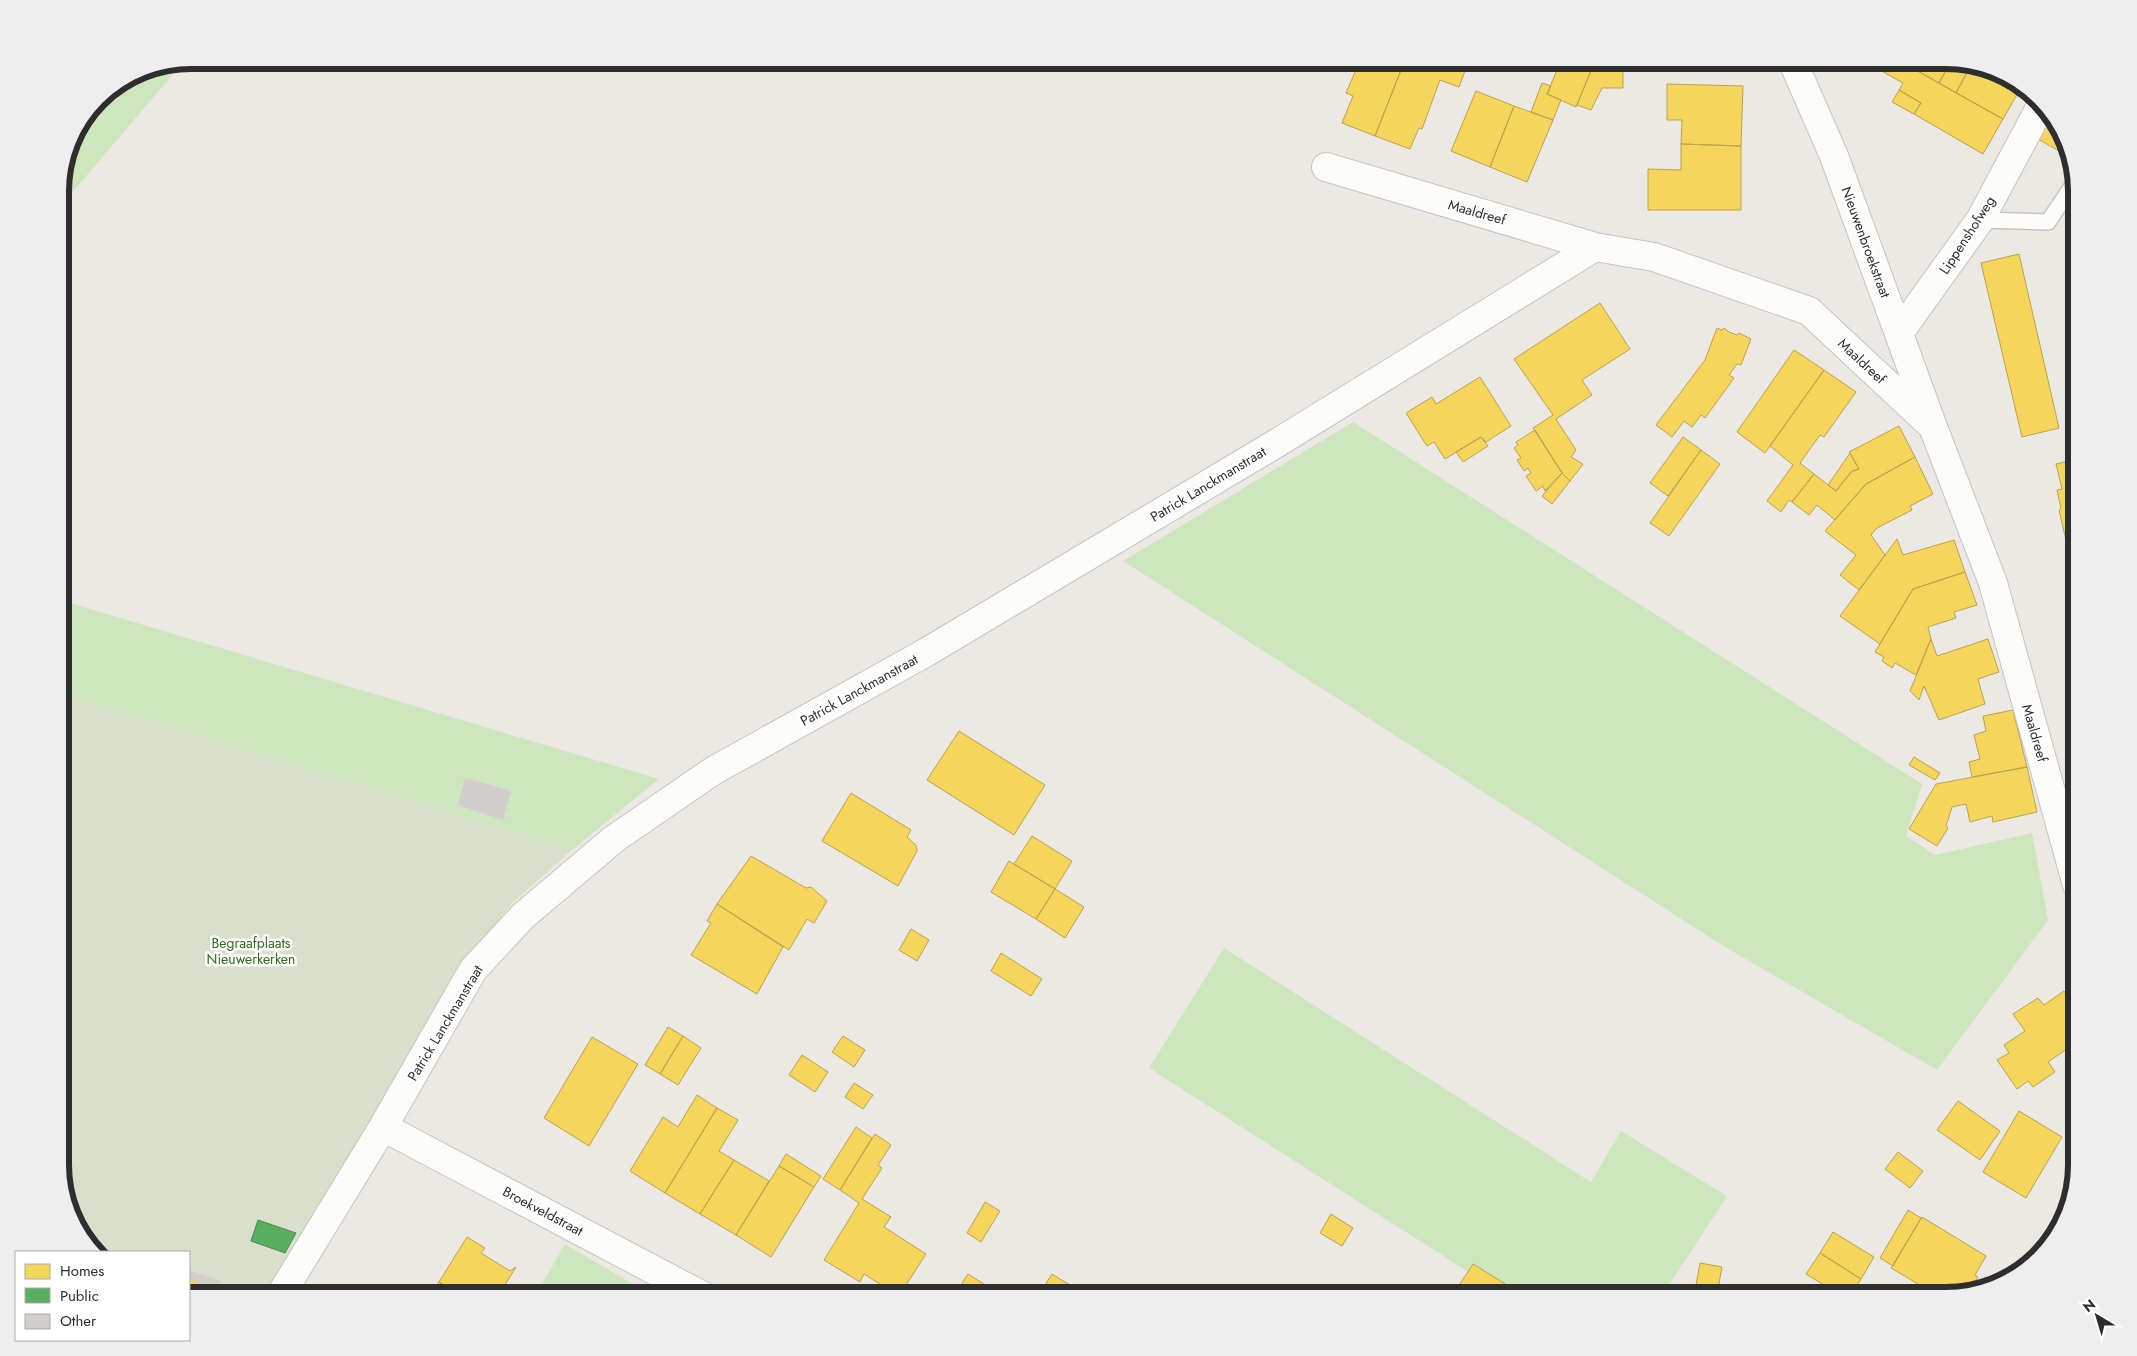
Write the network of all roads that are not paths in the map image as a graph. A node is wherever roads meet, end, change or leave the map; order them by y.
1 (1796, 69) edge
2 (2039, 111) edge
3 (1326, 167) dead end
4 (2068, 192) edge
5 (1980, 220) junction
6 (1595, 247) junction
7 (1899, 333) junction
8 (1933, 427) junction
9 (2068, 853) edge
10 (383, 1127) junction
11 (285, 1287) edge
12 (685, 1287) edge

1 - 7 street, Nieuwenbroekstraat
2 - 5 street, Lippenshofweg
3 - 6 street, Maaldreef
4 - 5 lane
5 - 7 street, Lippenshofweg
6 - 8 street, Maaldreef
6 - 10 street, Patrick Lanckmanstraat
7 - 8 street, Nieuwenbroekstraat
8 - 9 street, Maaldreef
10 - 11 street, Patrick Lanckmanstraat
10 - 12 street, Broekveldstraat

